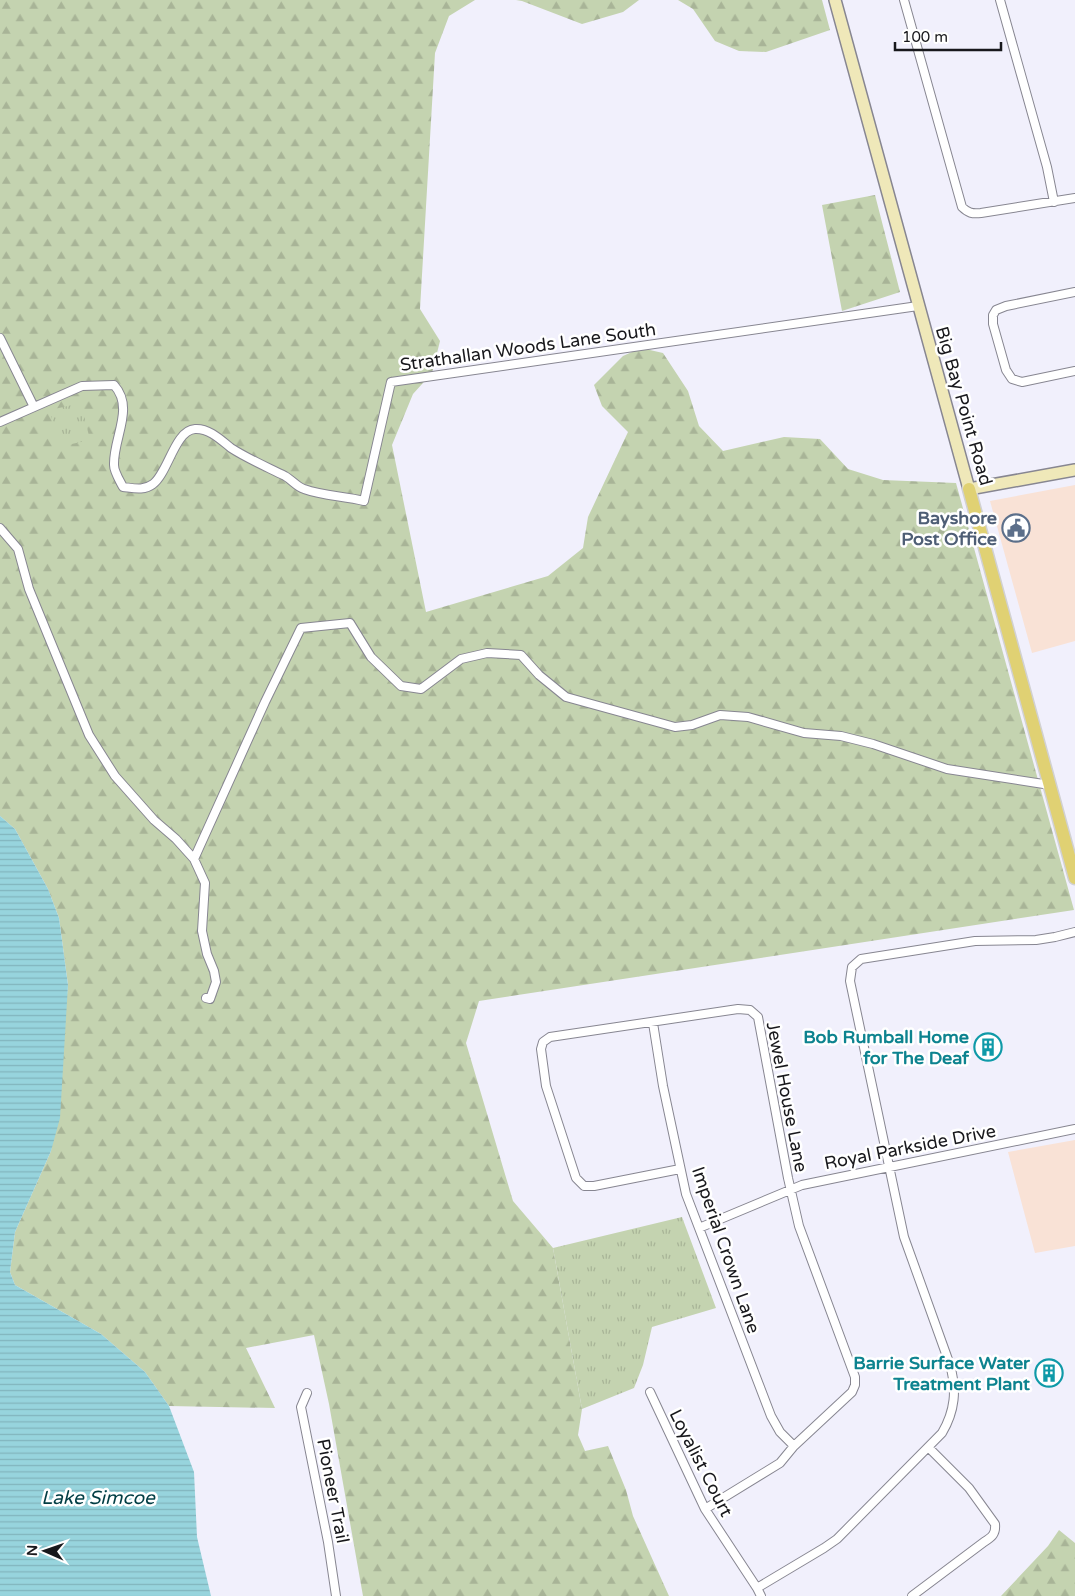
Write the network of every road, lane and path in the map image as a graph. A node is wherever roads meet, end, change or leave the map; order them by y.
1 (835, 0) edge
2 (904, 0) edge
3 (1000, 0) edge
4 (1075, 198) edge
5 (1054, 202) junction
6 (1075, 292) edge
7 (918, 306) junction
8 (0, 338) edge
9 (1075, 371) edge
10 (34, 406) junction
11 (0, 422) edge
12 (1075, 470) edge
13 (969, 489) junction
14 (0, 528) edge
15 (1050, 785) junction
16 (194, 859) junction
17 (1075, 878) edge
18 (1075, 932) edge
19 (206, 998) dead end
20 (653, 1023) junction
21 (1075, 1129) edge
22 (890, 1167) junction
23 (680, 1169) junction
24 (790, 1188) junction
25 (699, 1228) junction
26 (650, 1392) dead end
27 (307, 1393) dead end
28 (794, 1446) junction
29 (929, 1448) junction
30 (705, 1509) junction
31 (757, 1588) junction
32 (336, 1596) edge
33 (761, 1596) edge
34 (912, 1596) edge

1 - 7 main road, Big Bay Point Road
2 - 5 street
3 - 5 street
4 - 5 street
6 - 9 street
7 - 10 street, Strathallan Woods Lane South
7 - 13 main road, Big Bay Point Road
8 - 10 street
10 - 11 street, Strathallan Woods Lane South
12 - 13 main road
13 - 15 main road, Big Bay Point Road
14 - 16 street
15 - 16 street
15 - 17 main road, Big Bay Point Road
16 - 19 street
18 - 22 street
20 - 23 street, Imperial Crown Lane
20 - 23 street, Jewel House Lane
20 - 24 street, Jewel House Lane
21 - 22 street, Royal Parkside Drive
22 - 24 street, Royal Parkside Drive
22 - 29 street
23 - 25 street, Imperial Crown Lane
24 - 25 street, Royal Parkside Drive
24 - 28 street, Jewel House Lane
25 - 28 street, Imperial Crown Lane
26 - 30 street, Loyalist Court
27 - 32 street, Pioneer Trail
28 - 30 street, Jewel House Lane
29 - 31 street
29 - 34 street
30 - 31 street, Loyalist Court
31 - 33 street, Loyalist Court

